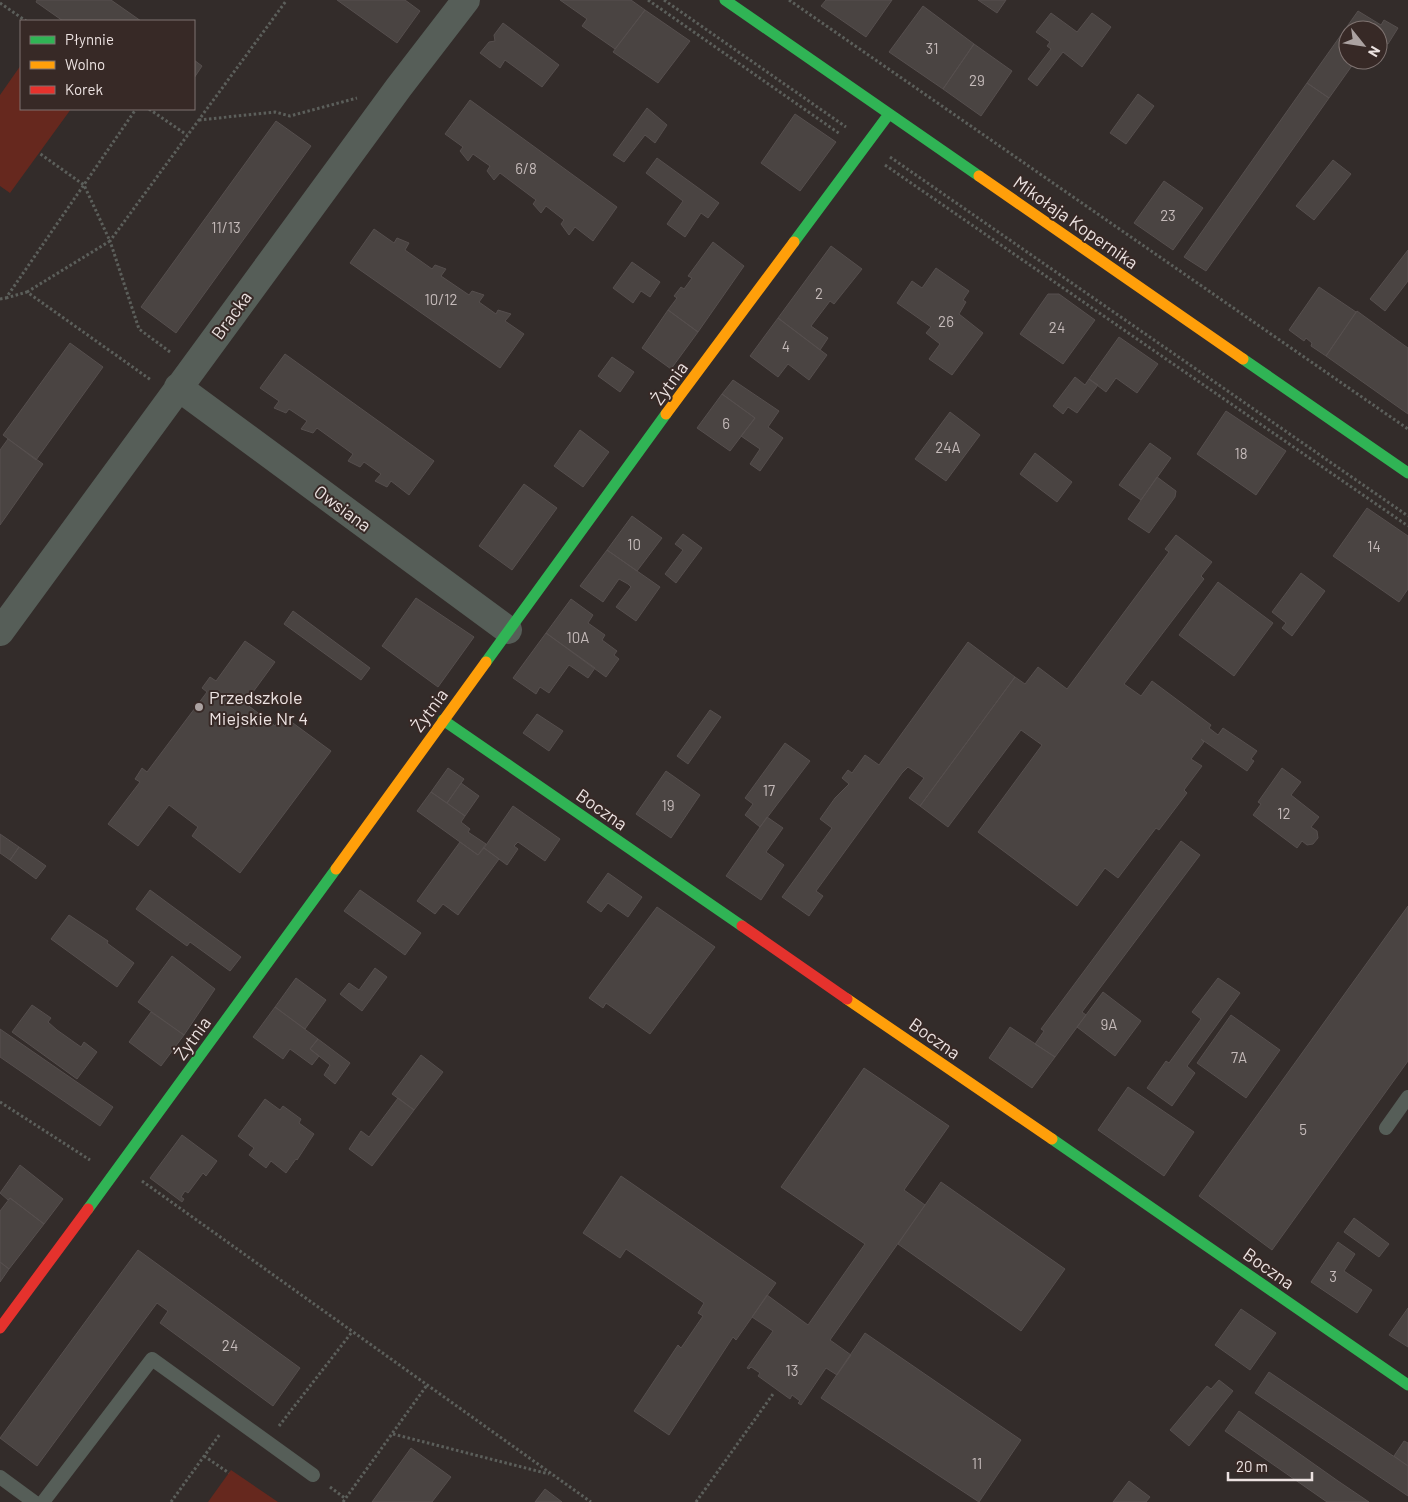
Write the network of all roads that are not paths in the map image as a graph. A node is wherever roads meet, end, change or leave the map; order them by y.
1 (466, 0) edge
2 (725, 0) edge
3 (889, 114) junction
4 (168, 386) junction
5 (1408, 473) edge
6 (508, 630) junction
7 (0, 632) edge
8 (443, 720) junction
9 (1408, 1098) edge
10 (1386, 1128) dead end
11 (0, 1328) edge
12 (1408, 1385) edge
13 (313, 1475) dead end
14 (0, 1477) edge
15 (34, 1502) edge
16 (43, 1502) edge

1 - 4 street, Bracka
2 - 3 street, Mikołaja Kopernika
3 - 5 street, Mikołaja Kopernika
3 - 6 street, Żytnia
4 - 6 street, Owsiana
4 - 7 street, Bracka
6 - 8 street, Żytnia
8 - 11 street, Żytnia
8 - 12 street, Boczna
9 - 10 lane
13 - 16 lane
14 - 15 lane

